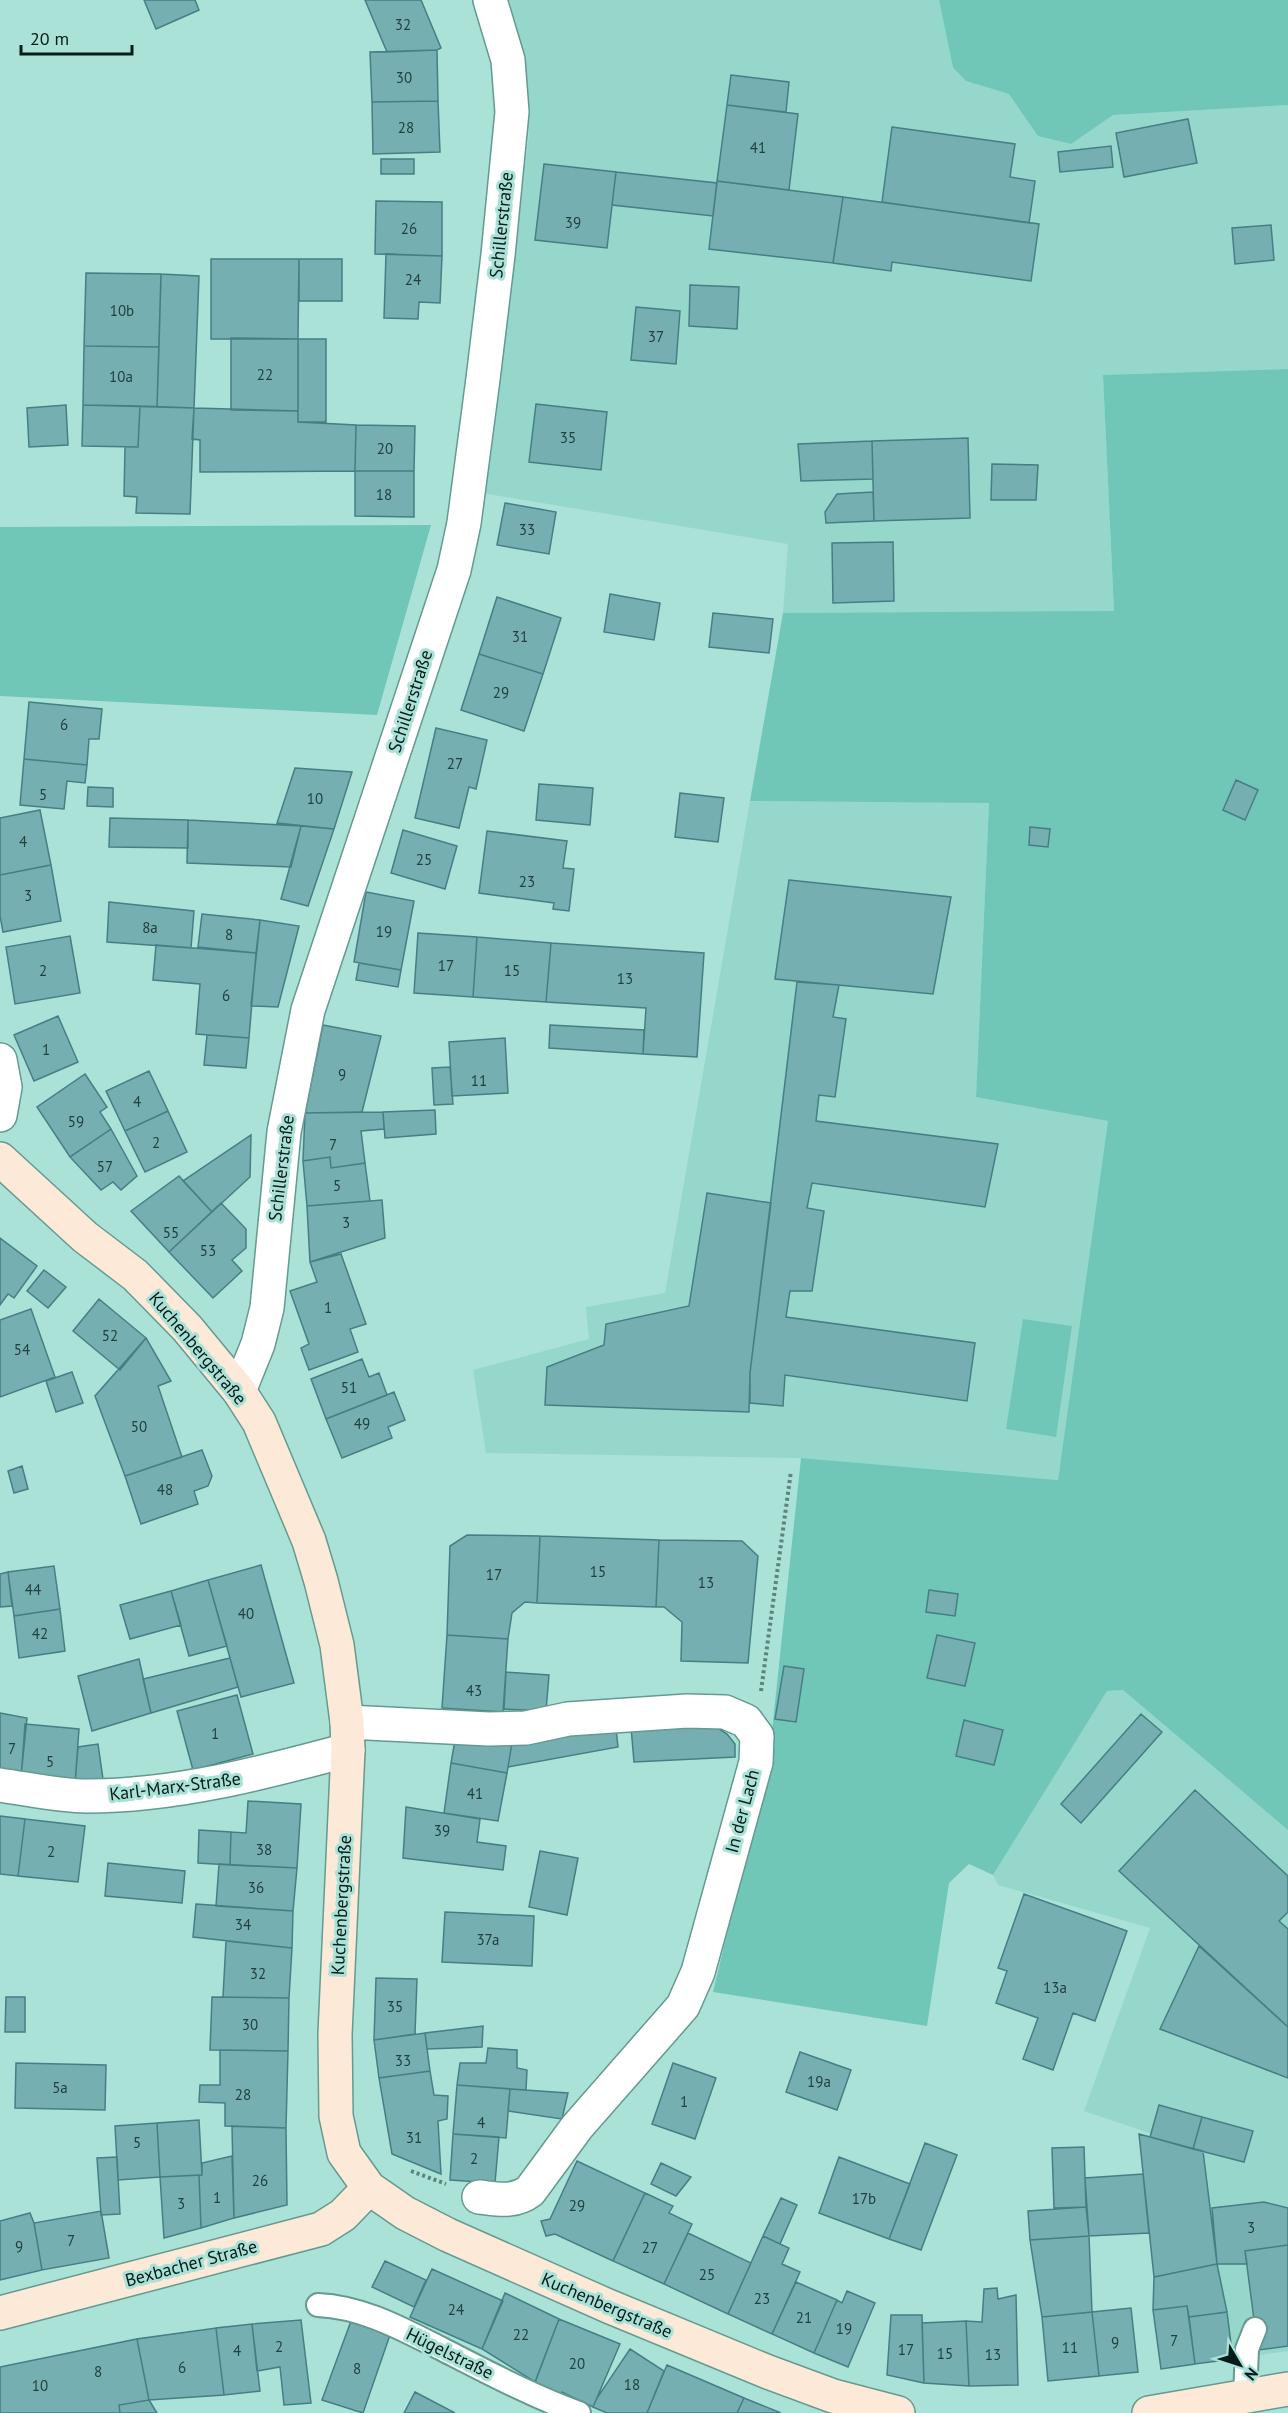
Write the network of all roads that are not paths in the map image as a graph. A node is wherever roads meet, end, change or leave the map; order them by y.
1 (490, 0) edge
2 (0, 1060) edge
3 (0, 1115) edge
4 (0, 1159) edge
5 (239, 1391) junction
6 (347, 1736) junction
7 (0, 1785) edge
8 (369, 2188) junction
9 (479, 2197) dead end
10 (318, 2305) dead end
11 (0, 2313) edge
12 (1255, 2330) dead end
13 (1288, 2389) edge
14 (1245, 2397) junction
15 (829, 2404) edge
16 (579, 2413) edge
17 (898, 2413) edge
18 (1149, 2413) edge

1 - 5 street, Schillerstraße
2 - 3 street
4 - 5 main road, Kuchenbergstraße
5 - 6 main road, Kuchenbergstraße
6 - 7 street, Karl-Marx-Straße
6 - 8 main road, Kuchenbergstraße
6 - 9 street, In der Lach
8 - 11 main road, Bexbacher Straße
8 - 15 main road, Kuchenbergstraße
10 - 16 lane, Hügelstraße
12 - 14 lane
13 - 14 main road
14 - 18 main road
15 - 17 main road, Kuchenbergstraße

